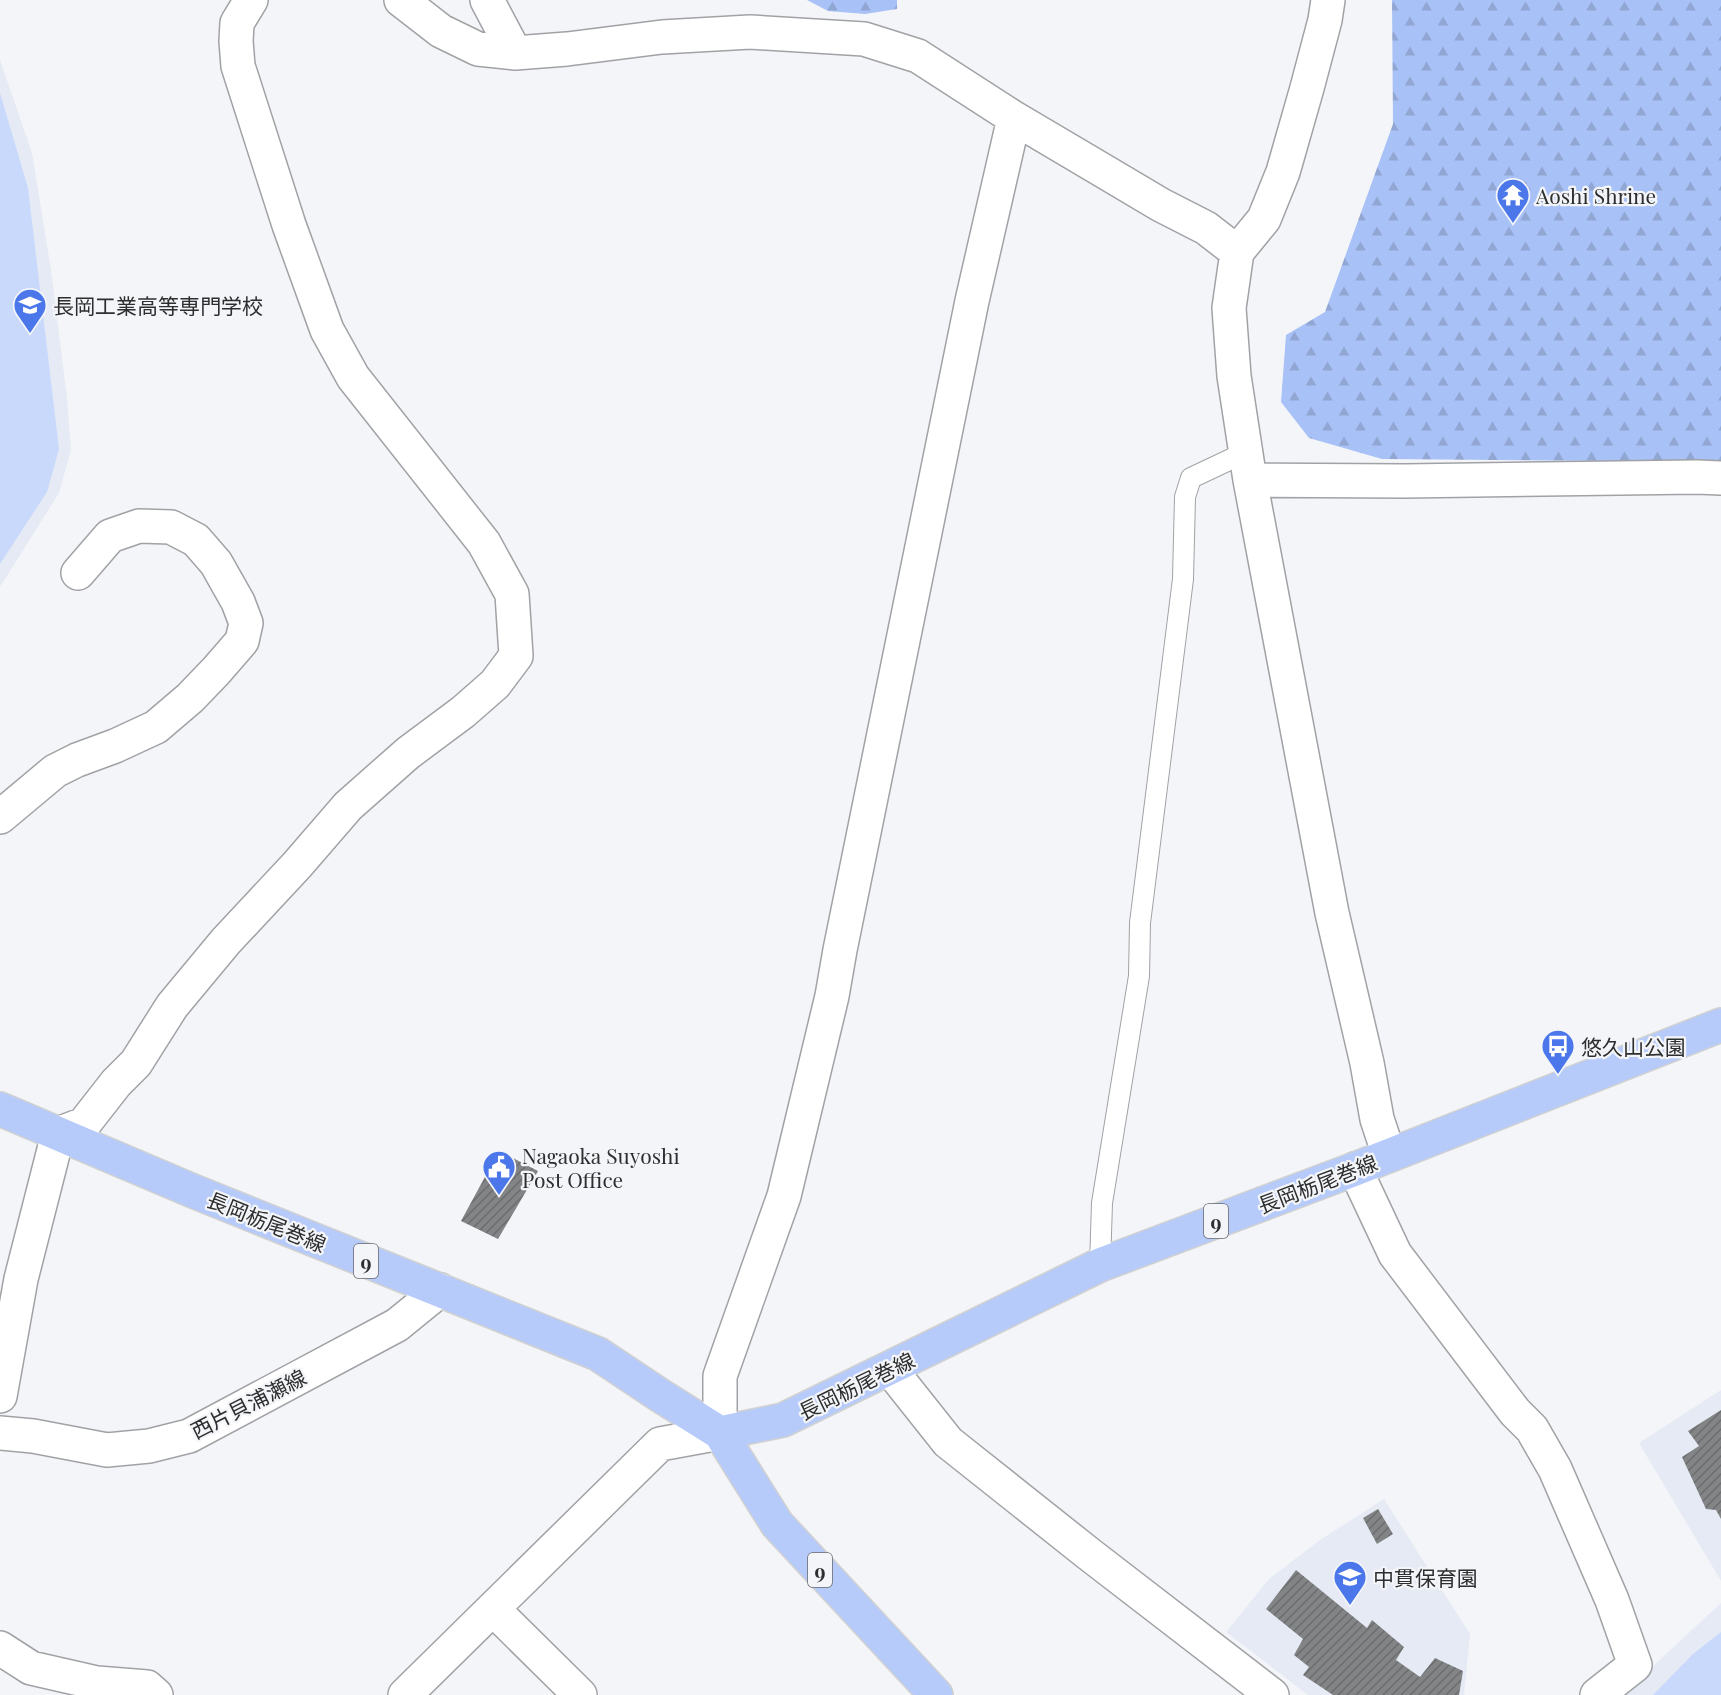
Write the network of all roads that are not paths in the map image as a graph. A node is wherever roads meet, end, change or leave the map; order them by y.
1 (252, 0) edge
2 (401, 0) edge
3 (487, 0) edge
4 (1328, 0) edge
5 (515, 53) junction
6 (1014, 118) junction
7 (1237, 252) junction
8 (1248, 466) junction
9 (1721, 478) edge
10 (78, 573) dead end
11 (0, 817) edge
12 (1721, 1025) edge
13 (0, 1109) edge
14 (58, 1134) junction
15 (1389, 1155) junction
16 (1355, 1169) junction
17 (1100, 1265) junction
18 (440, 1290) junction
19 (890, 1369) junction
20 (0, 1396) edge
21 (0, 1432) edge
22 (720, 1433) junction
23 (493, 1609) junction
24 (0, 1648) edge
25 (156, 1695) edge
26 (405, 1695) edge
27 (580, 1695) edge
28 (936, 1695) edge
29 (1272, 1695) edge
30 (1597, 1695) edge

1 - 14 street
2 - 5 street
3 - 5 street
4 - 7 street
5 - 6 street
6 - 7 street
6 - 22 street
7 - 8 street
8 - 9 street
8 - 15 street
8 - 17 lane
10 - 11 street
12 - 15 main road, 長岡栃尾巻線 / 9
13 - 14 main road, 長岡栃尾巻線 / 9
14 - 18 main road, 長岡栃尾巻線 / 9
14 - 20 street
15 - 16 main road, 長岡栃尾巻線 / 9
16 - 17 main road, 長岡栃尾巻線 / 9
16 - 30 street
17 - 19 main road, 長岡栃尾巻線 / 9
18 - 21 street, 西片貝浦瀬線
18 - 22 main road, 長岡栃尾巻線 / 9
19 - 22 main road, 長岡栃尾巻線 / 9
19 - 29 street
22 - 23 street
22 - 28 main road, 9
23 - 26 street
23 - 27 street
24 - 25 street

